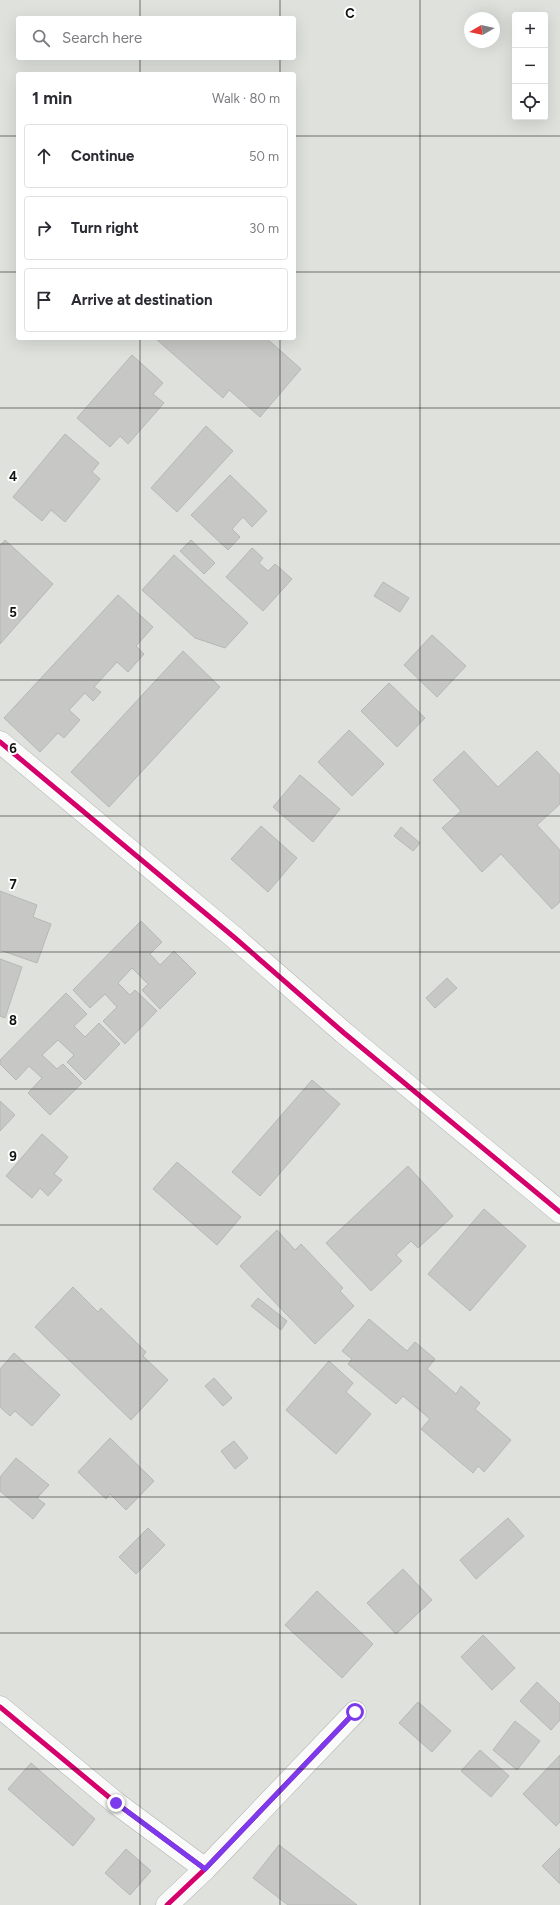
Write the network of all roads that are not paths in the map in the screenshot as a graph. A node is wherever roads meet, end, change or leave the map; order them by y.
1 (0, 742) edge
2 (560, 1212) edge
3 (0, 1707) edge
4 (355, 1712) dead end
5 (205, 1869) junction
6 (168, 1905) edge

1 - 2 street
3 - 5 street
4 - 5 street
5 - 6 street

